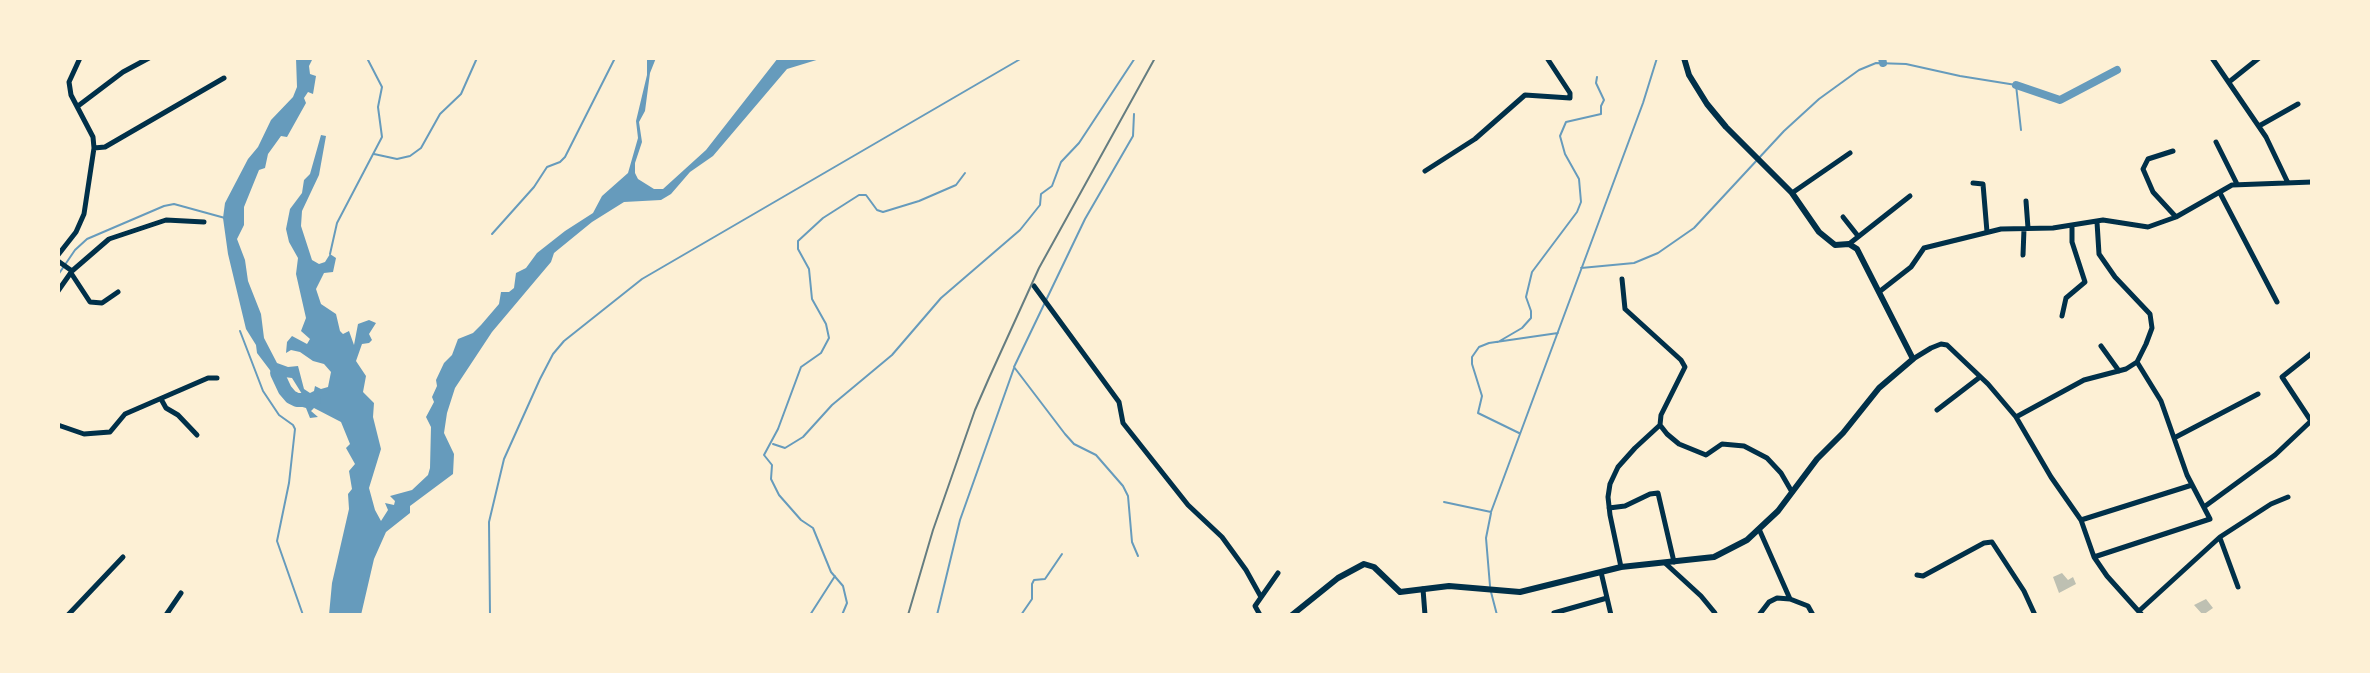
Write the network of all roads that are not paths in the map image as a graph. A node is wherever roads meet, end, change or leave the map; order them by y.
1 (80, 58) edge
2 (149, 58) edge
3 (1547, 58) edge
4 (1684, 58) edge
5 (2212, 58) edge
6 (2259, 58) edge
7 (224, 78) dead end
8 (2229, 82) junction
9 (2298, 104) dead end
10 (78, 106) junction
11 (2259, 126) junction
12 (2216, 142) dead end
13 (94, 148) junction
14 (2173, 151) dead end
15 (1850, 153) dead end
16 (1425, 171) dead end
17 (2312, 182) edge
18 (1973, 183) dead end
19 (2288, 183) junction
20 (2237, 184) junction
21 (1792, 193) junction
22 (2220, 193) junction
23 (1910, 196) dead end
24 (2026, 201) dead end
25 (1843, 217) dead end
26 (2176, 217) junction
27 (204, 222) dead end
28 (2097, 222) junction
29 (2072, 225) junction
30 (2026, 229) junction
31 (1987, 232) junction
32 (1858, 236) junction
33 (1849, 244) junction
34 (58, 255) edge
35 (2023, 255) dead end
36 (59, 262) edge
37 (70, 271) junction
38 (1622, 279) dead end
39 (1034, 286) dead end
40 (58, 291) edge
41 (118, 292) dead end
42 (1879, 292) junction
43 (2277, 302) dead end
44 (2062, 316) dead end
45 (2101, 346) dead end
46 (2312, 353) edge
47 (1913, 359) junction
48 (2137, 362) junction
49 (2119, 371) junction
50 (1980, 377) junction
51 (217, 378) dead end
52 (2258, 394) dead end
53 (161, 399) junction
54 (1937, 410) dead end
55 (2016, 417) junction
56 (58, 425) edge
57 (1660, 425) junction
58 (197, 435) dead end
59 (2174, 438) junction
60 (2192, 485) junction
61 (1792, 492) junction
62 (2288, 497) dead end
63 (2204, 507) junction
64 (1609, 508) junction
65 (2081, 520) junction
66 (1759, 529) junction
67 (2220, 537) junction
68 (123, 557) dead end
69 (2094, 557) junction
70 (1674, 562) junction
71 (1665, 563) junction
72 (1621, 567) junction
73 (1601, 572) junction
74 (1278, 573) dead end
75 (1917, 575) dead end
76 (2238, 587) dead end
77 (1423, 589) junction
78 (181, 593) dead end
79 (1261, 597) junction
80 (1607, 598) junction
81 (1790, 599) junction
82 (1554, 613) edge
83 (1715, 613) edge
84 (2141, 613) edge
85 (68, 615) edge
86 (166, 615) edge
87 (1260, 615) edge
88 (1292, 615) edge
89 (1425, 615) edge
90 (1611, 615) edge
91 (1759, 615) edge
92 (1813, 615) edge
93 (2035, 615) edge

1 - 10 street
2 - 10 street
3 - 16 street
4 - 21 street
5 - 8 street
6 - 8 street
7 - 13 street
8 - 11 street
9 - 11 street
10 - 13 street
11 - 19 street
12 - 20 street
13 - 34 street
14 - 26 street
15 - 21 street
17 - 19 street
18 - 31 street
19 - 20 street
20 - 22 street
21 - 33 street
22 - 26 street
22 - 43 street
23 - 32 street
24 - 30 street
25 - 32 street
26 - 28 street
27 - 37 street
28 - 29 street
28 - 48 street
29 - 30 street
29 - 44 street
30 - 31 street
30 - 35 street
31 - 42 street
32 - 33 street
33 - 42 street
36 - 37 street
37 - 40 street
37 - 41 street
38 - 57 street
39 - 79 street
42 - 47 street
45 - 49 street
46 - 63 street
47 - 50 street
47 - 61 street
48 - 49 street
48 - 59 street
49 - 55 street
50 - 54 street
50 - 55 street
51 - 53 street
52 - 59 street
53 - 56 street
53 - 58 street
55 - 65 street
57 - 61 street
57 - 64 street
59 - 60 street
60 - 63 street
60 - 65 street
61 - 66 street
62 - 67 street
63 - 69 street
64 - 70 street
64 - 72 street
65 - 69 street
66 - 70 street
66 - 81 street
67 - 76 street
67 - 84 street
68 - 85 street
69 - 84 street
70 - 71 street
71 - 72 street
71 - 83 street
72 - 73 street
73 - 77 street
73 - 80 street
74 - 79 street
75 - 93 street
77 - 88 street
77 - 89 street
78 - 86 street
79 - 87 street
80 - 82 street
80 - 90 street
81 - 91 street
81 - 92 street

